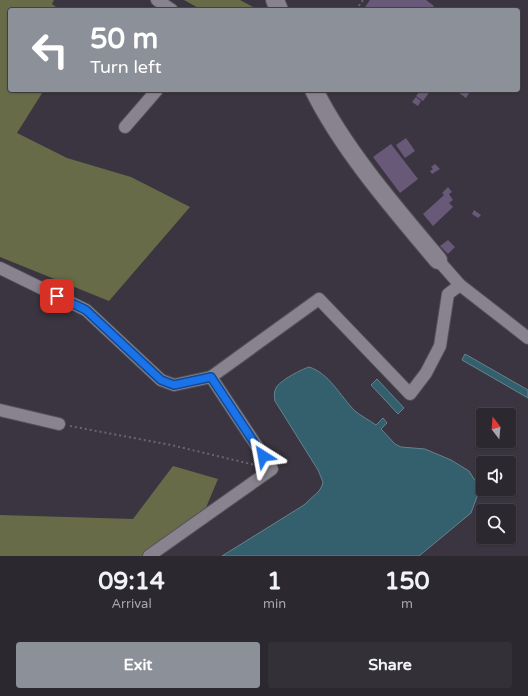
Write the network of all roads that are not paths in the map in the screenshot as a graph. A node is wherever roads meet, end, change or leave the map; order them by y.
1 (157, 0) edge
2 (169, 8) edge
3 (155, 92) edge
4 (315, 92) edge
5 (125, 127) dead end
6 (438, 260) joint
7 (0, 268) edge
8 (460, 285) junction
9 (528, 338) edge
10 (211, 377) junction
11 (0, 410) edge
12 (59, 424) road end
13 (149, 556) edge

1 - 2 street
3 - 5 street
4 - 6 street
6 - 8 street
7 - 10 street
8 - 9 street
8 - 10 street
10 - 13 street
11 - 12 street

